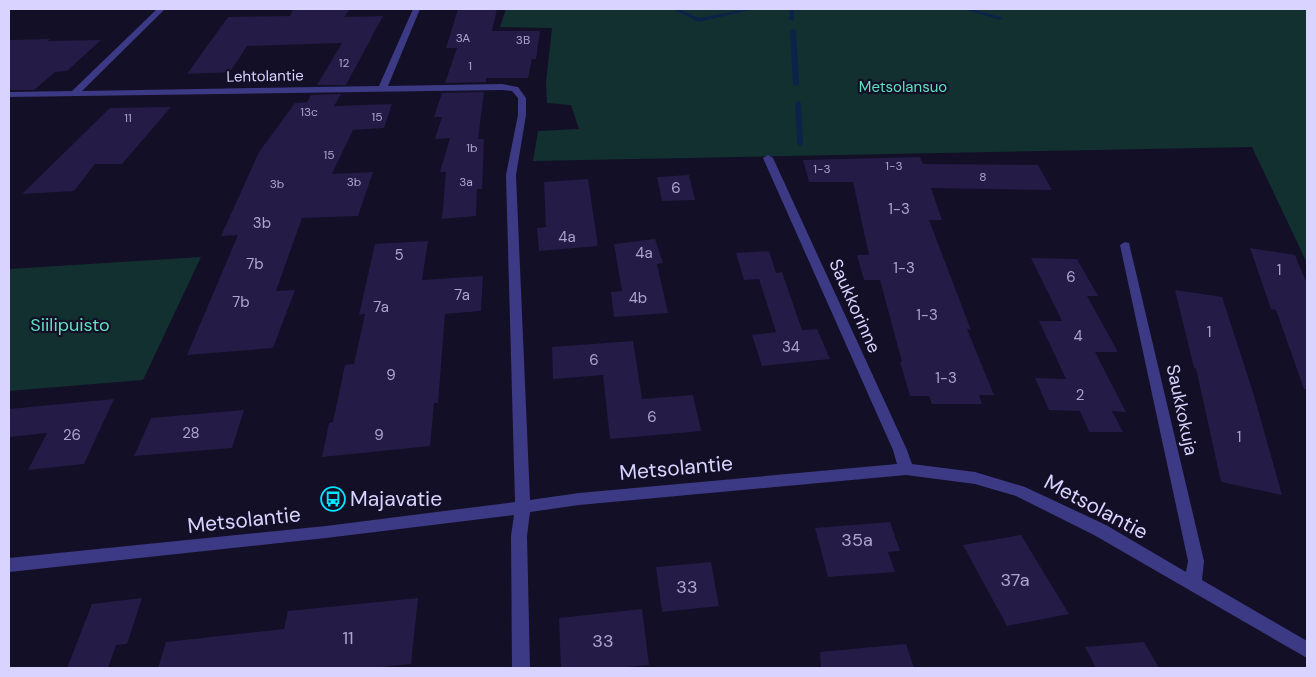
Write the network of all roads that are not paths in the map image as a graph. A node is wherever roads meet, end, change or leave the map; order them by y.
1 (161, 9) edge
2 (417, 9) edge
3 (382, 88) junction
4 (74, 94) junction
5 (9, 95) edge
6 (768, 158) dead end
7 (1125, 245) dead end
8 (906, 469) junction
9 (523, 506) junction
10 (9, 565) edge
11 (1193, 583) junction
12 (1307, 650) edge
13 (521, 668) edge

1 - 4 street
2 - 3 street
3 - 4 street, Lehtolantie
3 - 9 street, Lehtolantie
4 - 5 street, Lehtolantie
6 - 8 street, Saukkorinne
7 - 11 street, Saukkokuja
8 - 9 street, Metsolantie
8 - 11 street, Metsolantie
9 - 10 street, Metsolantie
9 - 13 street
11 - 12 street, Metsolantie

